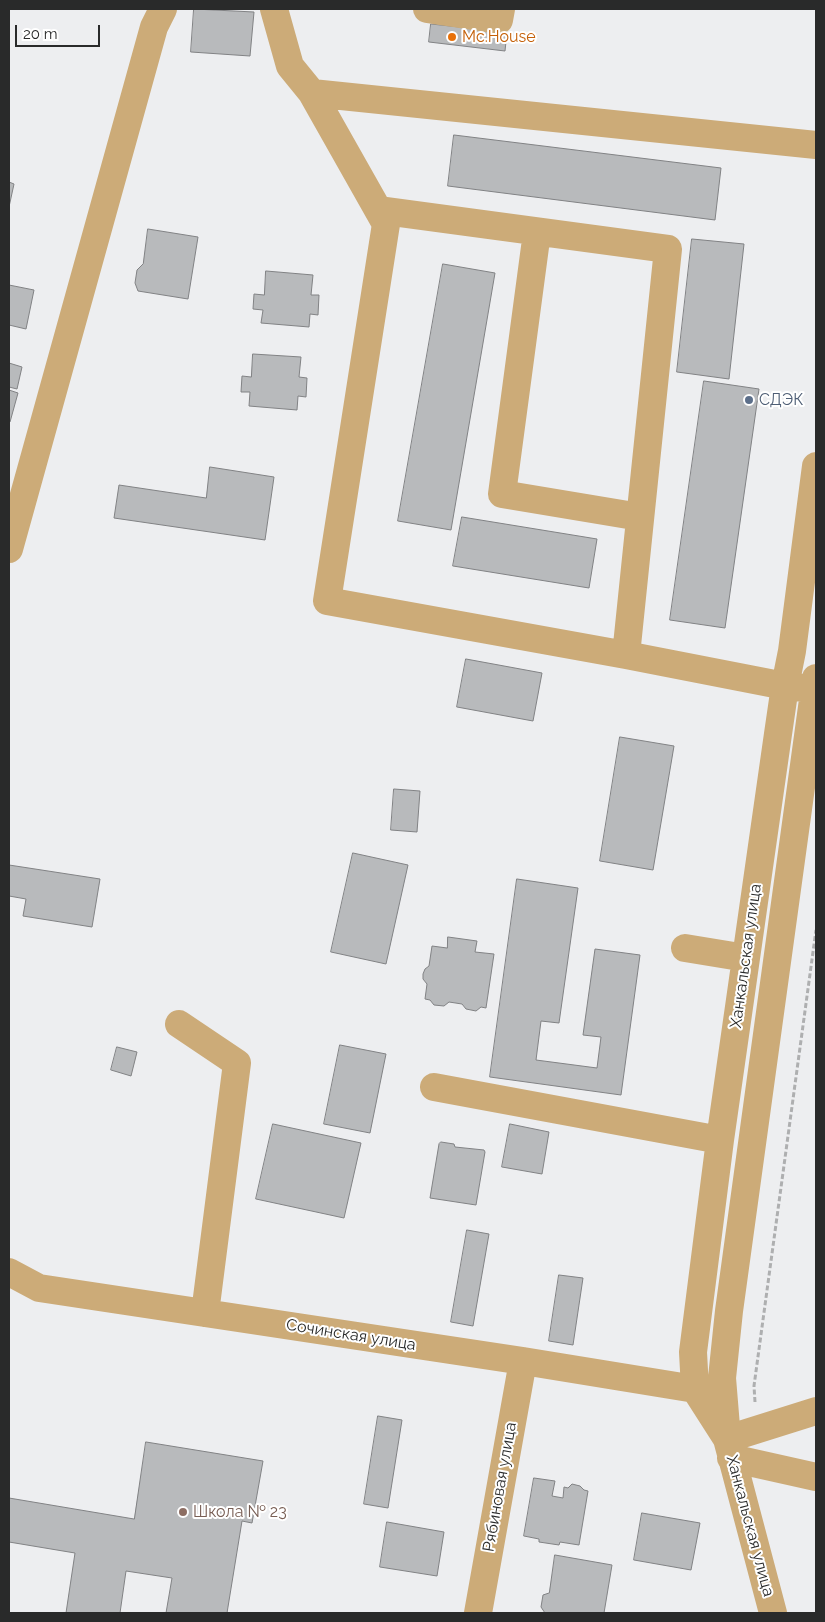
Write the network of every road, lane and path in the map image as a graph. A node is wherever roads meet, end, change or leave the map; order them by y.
1 (162, 9) edge
2 (274, 9) edge
3 (427, 9) edge
4 (501, 9) edge
5 (312, 93) junction
6 (816, 145) edge
7 (378, 210) junction
8 (537, 232) junction
9 (816, 466) edge
10 (640, 517) junction
11 (9, 549) edge
12 (626, 655) junction
13 (816, 684) edge
14 (785, 686) junction
15 (778, 734) junction
16 (812, 739) edge
17 (816, 930) edge
18 (684, 948) dead end
19 (746, 958) junction
20 (180, 1024) dead end
21 (434, 1087) dead end
22 (720, 1140) junction
23 (9, 1272) edge
24 (205, 1313) junction
25 (523, 1361) junction
26 (695, 1389) junction
27 (816, 1412) edge
28 (756, 1430) junction
29 (729, 1448) junction
30 (816, 1478) edge
31 (478, 1613) edge
32 (773, 1613) edge

1 - 11 street
2 - 5 street
3 - 4 street
5 - 6 street
5 - 7 street
7 - 8 street
7 - 12 street
8 - 10 street
8 - 10 street
9 - 14 street, Ханкальская улица
10 - 12 street
12 - 14 street
13 - 14 street
13 - 16 street, Ханкальская улица
14 - 15 street, Ханкальская улица
15 - 16 street
15 - 19 street, Ханкальская улица
16 - 29 street, Ханкальская улица
17 - 28 path
18 - 19 street
19 - 22 street, Ханкальская улица
20 - 24 street
21 - 22 street
22 - 26 street, Ханкальская улица
23 - 24 street, Сочинская улица
24 - 25 street, Сочинская улица
25 - 26 street, Сочинская улица
25 - 31 street, Рябиновая улица
26 - 29 street, Ханкальская улица
27 - 28 street
28 - 29 street
29 - 30 street
29 - 32 street, Ханкальская улица

